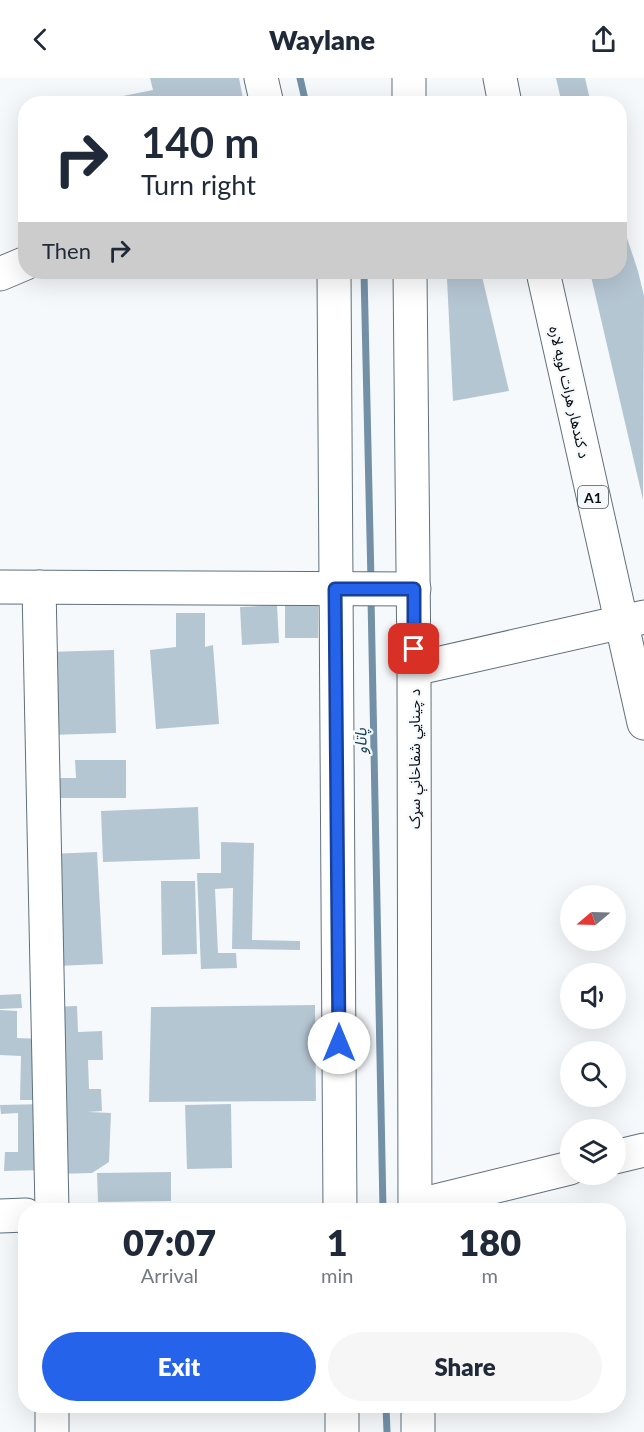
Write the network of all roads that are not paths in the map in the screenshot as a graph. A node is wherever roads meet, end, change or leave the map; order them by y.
1 (261, 78) edge
2 (409, 78) edge
3 (500, 78) edge
4 (265, 96) edge
5 (409, 96) edge
6 (503, 96) edge
7 (18, 266) edge
8 (0, 274) edge
9 (334, 279) edge
10 (410, 279) edge
11 (545, 279) edge
12 (0, 587) edge
13 (39, 587) junction
14 (344, 589) junction
15 (404, 590) junction
16 (633, 620) edge
17 (414, 669) junction
18 (644, 723) edge
19 (644, 1150) edge
20 (626, 1154) edge
21 (560, 1171) edge
22 (52, 1203) edge
23 (340, 1203) edge
24 (409, 1203) edge
25 (433, 1203) edge
26 (18, 1215) edge
27 (0, 1216) edge
28 (52, 1413) edge
29 (342, 1413) edge
30 (418, 1413) edge
31 (52, 1432) edge
32 (342, 1432) edge
33 (418, 1432) edge

1 - 4 main road
2 - 5 main road
3 - 6 main road
7 - 8 main road
9 - 14 main road
10 - 15 main road, د چينايي شفاخانې سړک
11 - 16 main road, د کندهار هرات لویه لاره / A1
12 - 13 main road
13 - 14 main road
13 - 22 main road
14 - 15 main road
14 - 23 main road
15 - 17 main road, د چينايي شفاخانې سړک
16 - 17 main road
16 - 18 main road, د کندهار هرات لویه لاره / A1
17 - 24 main road, د چينايي شفاخانې سړک
19 - 20 main road
21 - 25 main road
26 - 27 main road
28 - 31 main road
29 - 32 main road
30 - 33 main road

